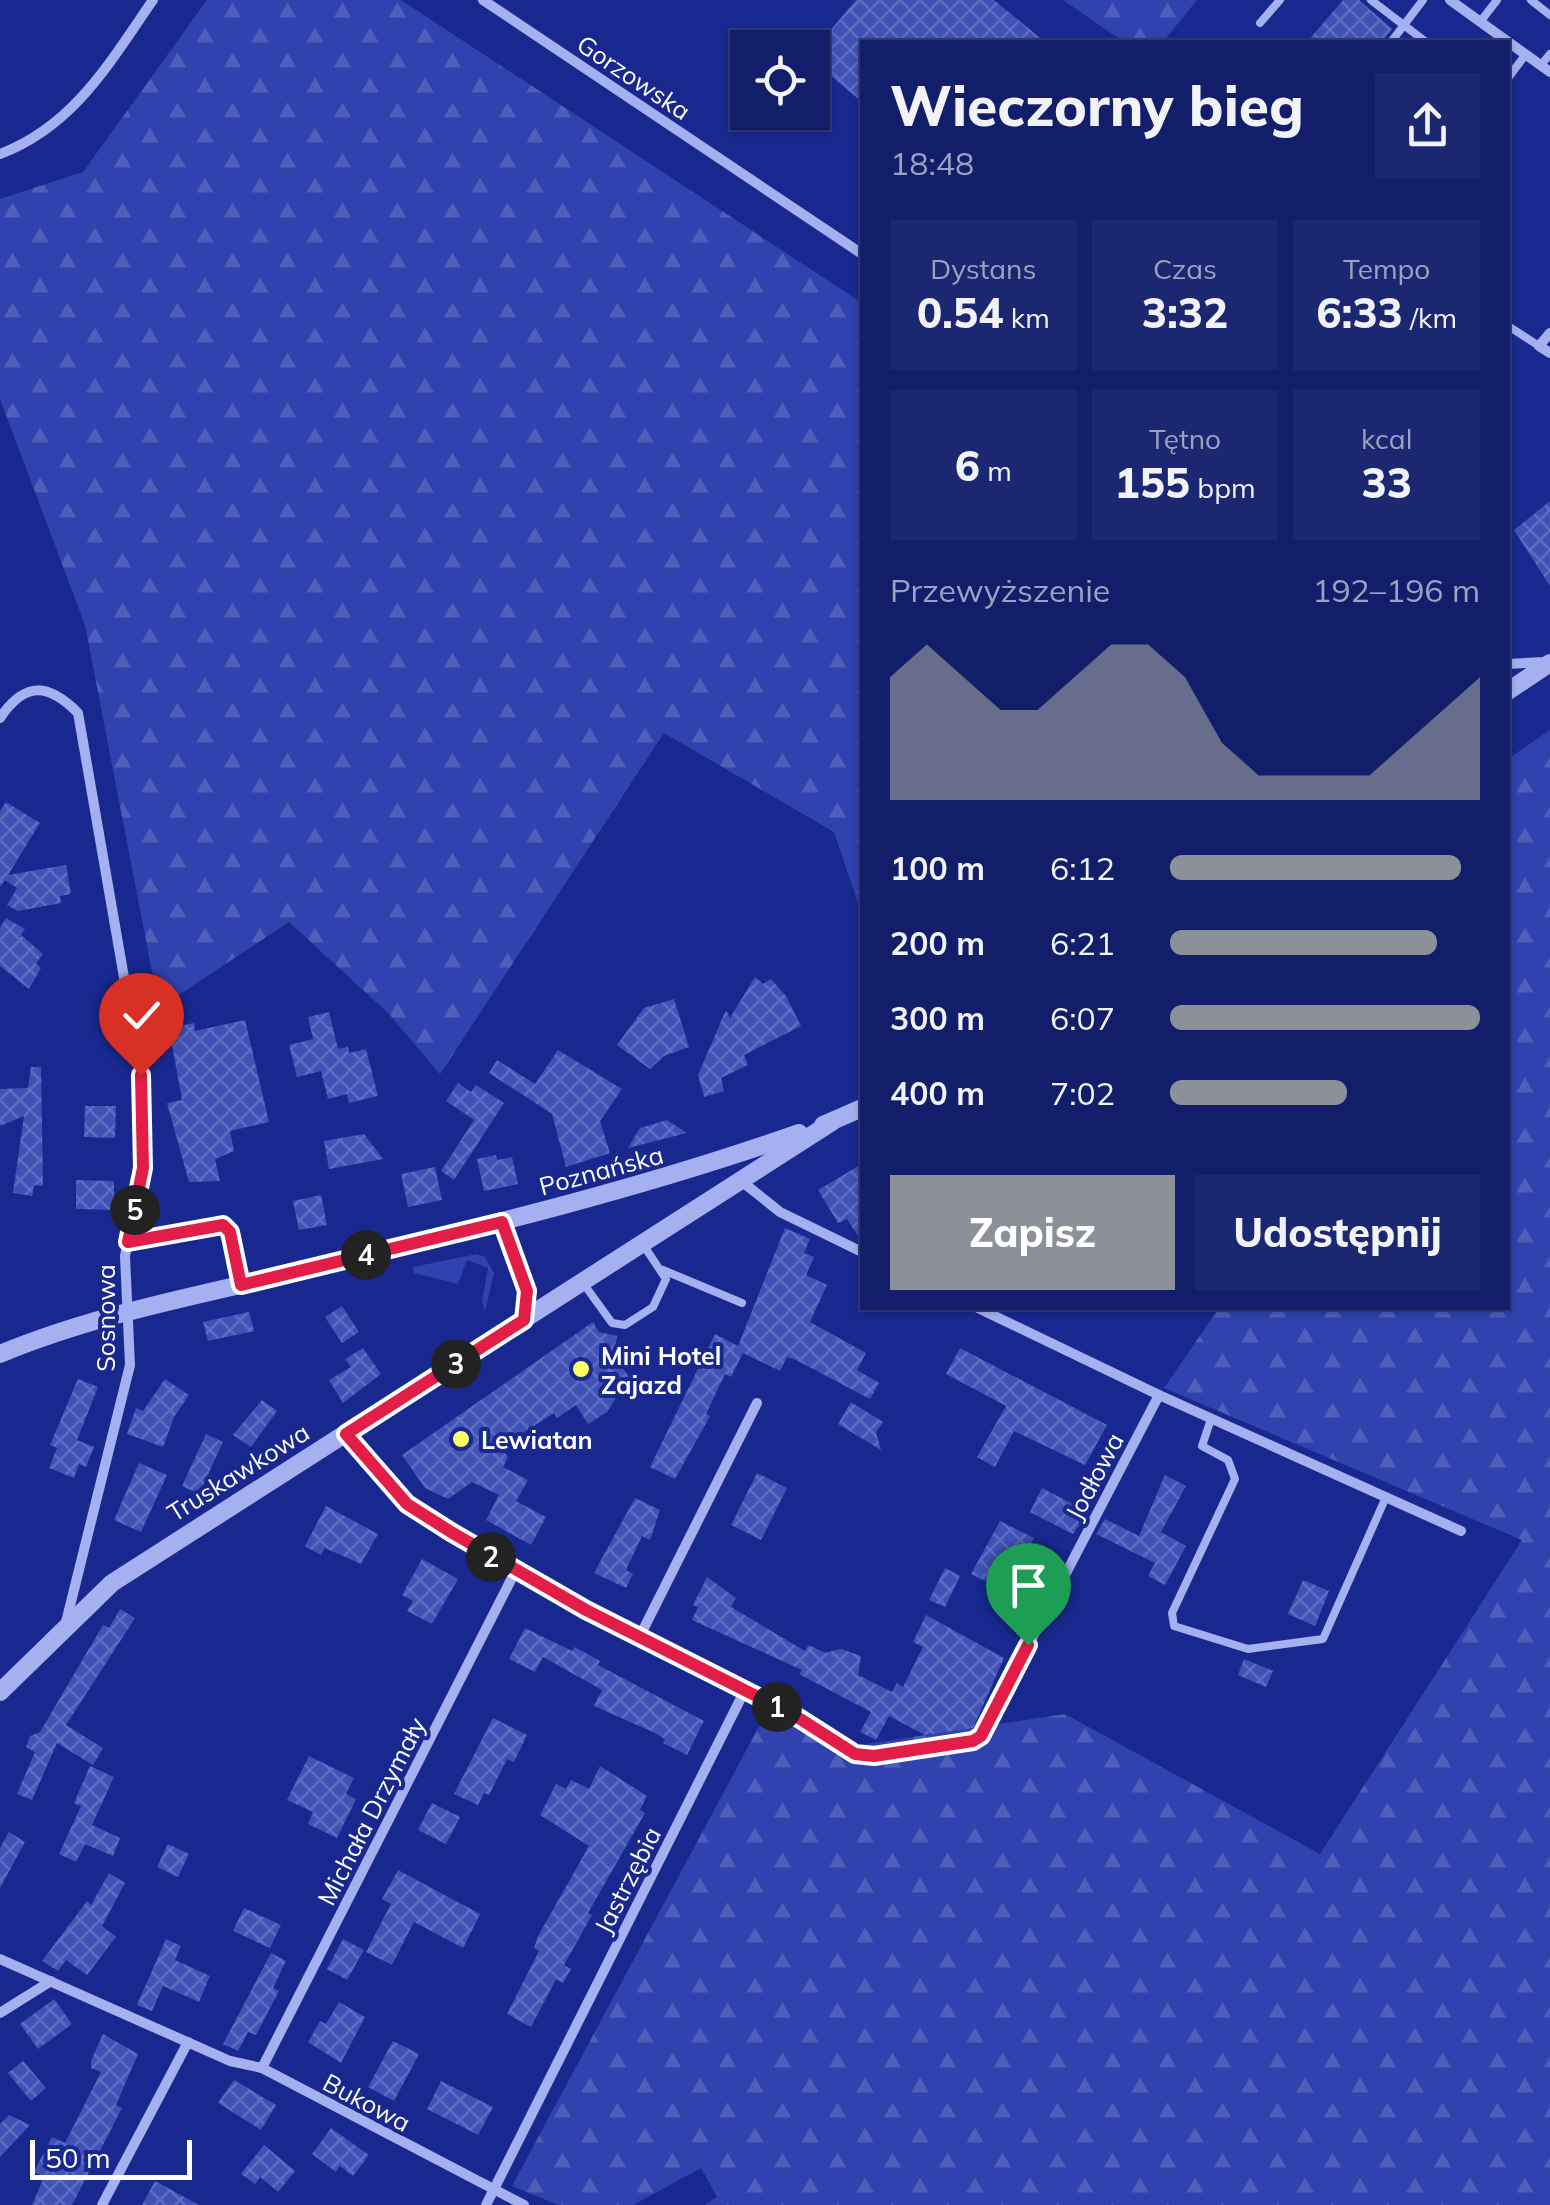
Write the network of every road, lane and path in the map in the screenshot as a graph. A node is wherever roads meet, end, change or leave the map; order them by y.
1 (153, 0) edge
2 (484, 0) edge
3 (1280, 0) edge
4 (1371, 0) edge
5 (1424, 0) edge
6 (1450, 0) edge
7 (1497, 0) edge
8 (1530, 0) edge
9 (1550, 16) edge
10 (1480, 22) junction
11 (1260, 23) dead end
12 (1404, 26) junction
13 (1392, 40) edge
14 (1423, 40) edge
15 (1506, 40) edge
16 (1510, 43) edge
17 (1526, 54) junction
18 (1550, 54) edge
19 (1546, 68) edge
20 (1510, 75) edge
21 (0, 154) edge
22 (860, 253) edge
23 (1510, 327) edge
24 (1550, 333) edge
25 (1539, 346) junction
26 (1550, 353) edge
27 (1550, 662) edge
28 (1510, 664) edge
29 (1510, 690) edge
30 (0, 718) edge
31 (860, 1109) edge
32 (832, 1122) junction
33 (739, 1180) junction
34 (502, 1222) junction
35 (128, 1242) junction
36 (642, 1243) junction
37 (860, 1251) edge
38 (662, 1270) junction
39 (582, 1282) junction
40 (241, 1285) junction
41 (742, 1303) dead end
42 (982, 1310) edge
43 (128, 1312) junction
44 (524, 1320) junction
45 (0, 1354) edge
46 (1159, 1395) junction
47 (757, 1402) dead end
48 (1211, 1419) junction
49 (346, 1434) junction
50 (1386, 1498) junction
51 (1460, 1531) dead end
52 (515, 1572) junction
53 (66, 1623) junction
54 (639, 1638) junction
55 (745, 1690) junction
56 (0, 1692) edge
57 (981, 1736) joint
58 (0, 1959) edge
59 (51, 1982) junction
60 (0, 2012) edge
61 (188, 2042) junction
62 (262, 2068) junction
63 (492, 2192) junction
64 (102, 2205) edge
65 (486, 2205) edge
66 (524, 2205) edge

1 - 21 street
2 - 22 street, Gorzowska
3 - 11 lane
4 - 12 lane
5 - 12 lane
6 - 10 street
7 - 10 lane
8 - 9 lane
10 - 15 street
12 - 13 lane
12 - 14 lane
16 - 17 street
17 - 19 street
17 - 20 lane
18 - 19 lane
23 - 25 lane
24 - 25 street
25 - 26 street
27 - 28 street
27 - 29 street
30 - 35 street, Sosnowa
31 - 32 street, Poznańska
32 - 33 street, Truskawkowa
32 - 34 street, Poznańska
33 - 36 street, Truskawkowa
33 - 37 street
34 - 40 street, Poznańska
34 - 44 street
35 - 40 lane
35 - 43 street, Sosnowa
36 - 38 lane
36 - 39 street, Truskawkowa
38 - 39 lane
38 - 41 lane
39 - 44 street, Truskawkowa
40 - 43 street, Poznańska
42 - 46 street
43 - 45 street, Poznańska
43 - 53 street, Sosnowa
44 - 49 street, Truskawkowa
46 - 48 street
46 - 57 street, Jodłowa
47 - 54 street
48 - 50 street
48 - 50 lane
49 - 52 street
49 - 53 street, Truskawkowa
50 - 51 street
52 - 54 street
52 - 62 street, Michała Drzymały
53 - 56 street, Truskawkowa
54 - 55 street
55 - 57 lane
55 - 63 street, Jastrzębia
58 - 59 street, Bukowa
59 - 60 street
59 - 61 street, Bukowa
61 - 62 street, Bukowa
61 - 64 street
62 - 63 street, Bukowa
63 - 65 street, Jastrzębia
63 - 66 street, Bukowa

